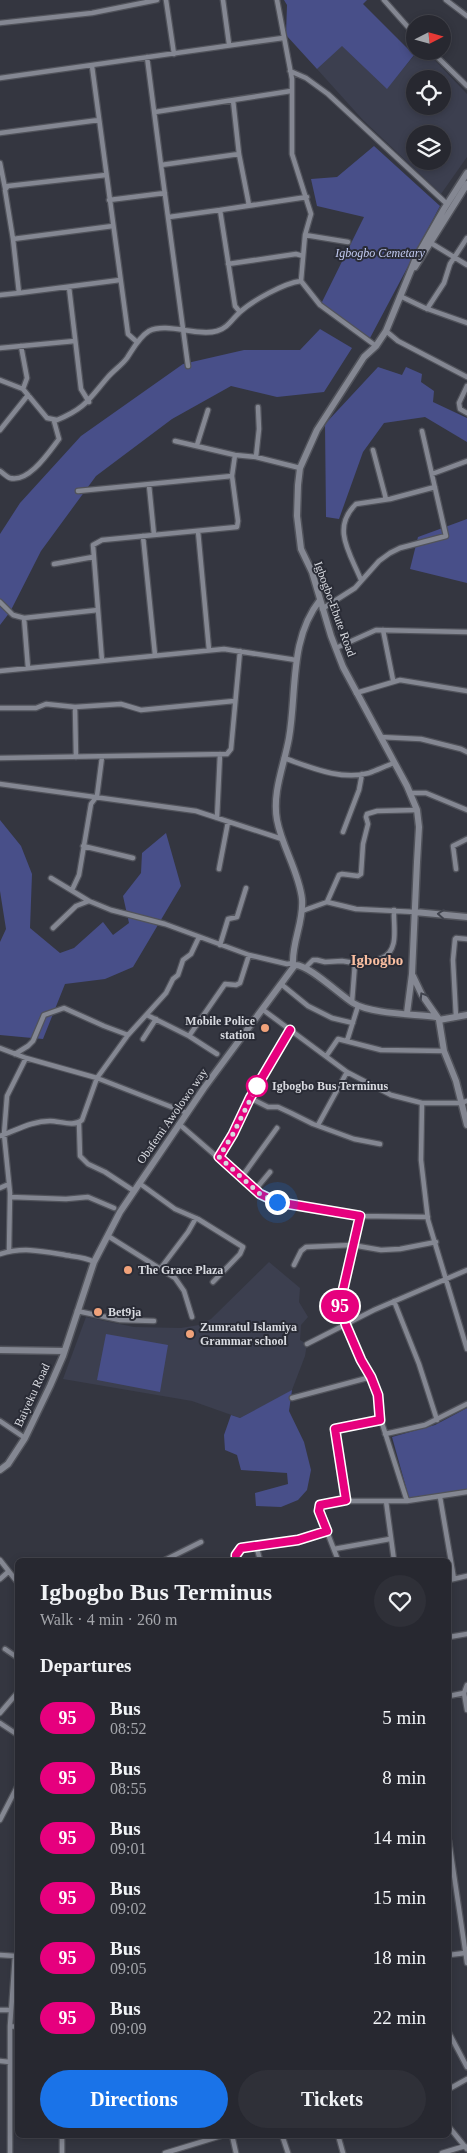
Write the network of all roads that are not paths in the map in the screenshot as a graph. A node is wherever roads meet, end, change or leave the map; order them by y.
1 (157, 0) edge
2 (166, 0) edge
3 (223, 0) edge
4 (277, 0) edge
5 (384, 0) edge
6 (446, 0) edge
7 (467, 16) edge
8 (0, 23) edge
9 (406, 25) edge
10 (283, 38) junction
11 (228, 44) junction
12 (174, 54) junction
13 (148, 57) junction
14 (440, 60) edge
15 (92, 66) junction
16 (290, 71) junction
17 (0, 78) edge
18 (467, 86) edge
19 (291, 91) junction
20 (233, 100) junction
21 (155, 112) junction
22 (99, 120) junction
23 (0, 132) edge
24 (239, 154) junction
25 (0, 164) edge
26 (161, 165) junction
27 (467, 173) edge
28 (106, 175) junction
29 (467, 184) edge
30 (5, 188) junction
31 (165, 193) junction
32 (307, 197) junction
33 (109, 200) junction
34 (447, 204) junction
35 (249, 206) junction
36 (220, 210) junction
37 (169, 217) junction
38 (113, 226) junction
39 (305, 235) junction
40 (467, 238) edge
41 (13, 239) junction
42 (348, 242) dead end
43 (431, 243) junction
44 (303, 256) junction
45 (454, 258) junction
46 (228, 264) junction
47 (467, 265) edge
48 (414, 268) junction
49 (120, 280) junction
50 (301, 282) junction
51 (69, 287) junction
52 (19, 293) junction
53 (0, 295) edge
54 (400, 296) junction
55 (427, 309) junction
56 (240, 312) junction
57 (467, 323) edge
58 (184, 331) junction
59 (386, 331) junction
60 (75, 341) junction
61 (137, 342) junction
62 (21, 346) junction
63 (376, 346) junction
64 (0, 348) edge
65 (188, 366) dead end
66 (467, 377) edge
67 (0, 380) edge
68 (467, 386) edge
69 (23, 389) junction
70 (28, 395) junction
71 (89, 402) junction
72 (258, 407) dead end
73 (208, 410) dead end
74 (467, 413) edge
75 (54, 421) junction
76 (0, 430) edge
77 (422, 431) dead end
78 (176, 441) dead end
79 (197, 445) junction
80 (373, 450) dead end
81 (235, 456) junction
82 (256, 457) junction
83 (467, 461) edge
84 (300, 468) junction
85 (0, 471) edge
86 (432, 474) junction
87 (232, 476) junction
88 (149, 485) junction
89 (435, 487) junction
90 (78, 491) dead end
91 (386, 500) junction
92 (198, 531) junction
93 (154, 535) junction
94 (143, 536) junction
95 (93, 557) junction
96 (54, 564) dead end
97 (361, 580) junction
98 (320, 600) junction
99 (0, 602) edge
100 (322, 609) junction
101 (98, 610) junction
102 (24, 618) junction
103 (383, 630) junction
104 (467, 632) edge
105 (336, 648) junction
106 (208, 650) junction
107 (240, 651) junction
108 (155, 655) junction
109 (296, 660) junction
110 (102, 661) junction
111 (28, 668) junction
112 (0, 671) edge
113 (393, 680) junction
114 (467, 691) edge
115 (356, 693) junction
116 (234, 701) junction
117 (0, 708) edge
118 (75, 708) junction
119 (380, 737) junction
120 (467, 752) edge
121 (220, 754) junction
122 (76, 757) junction
123 (102, 757) junction
124 (0, 758) edge
125 (284, 758) junction
126 (394, 763) junction
127 (362, 774) junction
128 (0, 784) edge
129 (411, 793) junction
130 (97, 796) junction
131 (417, 810) junction
132 (467, 810) edge
133 (217, 818) junction
134 (228, 822) junction
135 (343, 832) dead end
136 (467, 839) edge
137 (282, 840) junction
138 (83, 846) junction
139 (132, 858) dead end
140 (219, 869) dead end
141 (456, 869) dead end
142 (51, 878) dead end
143 (246, 888) dead end
144 (72, 890) junction
145 (89, 901) junction
146 (327, 902) junction
147 (394, 910) junction
148 (302, 911) junction
149 (415, 912) junction
150 (467, 917) edge
151 (53, 928) dead end
152 (199, 937) junction
153 (467, 939) edge
154 (220, 944) junction
155 (250, 956) junction
156 (355, 963) junction
157 (294, 964) junction
158 (305, 968) junction
159 (412, 974) junction
160 (280, 984) junction
161 (355, 1004) junction
162 (262, 1009) junction
163 (407, 1013) junction
164 (147, 1015) junction
165 (467, 1015) edge
166 (438, 1018) junction
167 (454, 1018) junction
168 (156, 1019) junction
169 (353, 1023) junction
170 (290, 1030) junction
171 (128, 1035) junction
172 (189, 1036) junction
173 (143, 1039) dead end
174 (346, 1041) junction
175 (0, 1048) edge
176 (444, 1051) junction
177 (15, 1054) junction
178 (217, 1054) dead end
179 (327, 1056) junction
180 (26, 1058) junction
181 (347, 1072) junction
182 (97, 1078) junction
183 (0, 1096) edge
184 (7, 1096) junction
185 (250, 1098) junction
186 (464, 1102) edge
187 (422, 1103) junction
188 (187, 1113) junction
189 (79, 1123) junction
190 (179, 1124) junction
191 (318, 1125) junction
192 (467, 1125) edge
193 (277, 1128) dead end
194 (2, 1135) edge
195 (380, 1144) dead end
196 (219, 1157) junction
197 (270, 1172) dead end
198 (241, 1178) junction
199 (139, 1183) junction
200 (9, 1184) junction
201 (0, 1188) edge
202 (255, 1190) junction
203 (134, 1191) junction
204 (10, 1197) junction
205 (114, 1208) dead end
206 (360, 1216) junction
207 (428, 1217) junction
208 (196, 1218) junction
209 (108, 1236) junction
210 (436, 1242) junction
211 (352, 1245) junction
212 (10, 1251) junction
213 (0, 1254) edge
214 (94, 1262) junction
215 (294, 1265) dead end
216 (160, 1269) junction
217 (467, 1270) edge
218 (445, 1280) junction
219 (213, 1282) dead end
220 (394, 1301) junction
221 (77, 1311) junction
222 (192, 1317) dead end
223 (154, 1322) dead end
224 (346, 1325) junction
225 (306, 1344) dead end
226 (467, 1349) edge
227 (0, 1350) edge
228 (64, 1351) junction
229 (371, 1377) junction
230 (292, 1398) dead end
231 (467, 1404) edge
232 (380, 1420) junction
233 (437, 1420) junction
234 (0, 1421) edge
235 (385, 1434) junction
236 (25, 1438) junction
237 (0, 1470) edge
238 (467, 1492) edge
239 (440, 1497) junction
240 (346, 1500) junction
241 (386, 1501) junction
242 (407, 1501) junction
243 (327, 1531) junction
244 (390, 1539) junction
245 (202, 1542) dead end
246 (256, 1545) junction
247 (334, 1549) junction
248 (169, 1558) edge
249 (236, 1558) edge
250 (259, 1558) edge
251 (337, 1558) edge
252 (394, 1558) edge
253 (451, 1558) edge
254 (0, 1560) edge
255 (451, 1561) edge
256 (8, 1572) junction
257 (467, 1576) edge
258 (454, 1578) junction
259 (0, 1579) edge
260 (451, 1579) edge
261 (15, 1580) edge
262 (467, 1634) edge
263 (451, 1637) edge
264 (6, 1649) dead end
265 (15, 1656) edge
266 (467, 1685) edge
267 (464, 1693) junction
268 (15, 1696) edge
269 (451, 1696) edge
270 (467, 1710) edge
271 (0, 1713) edge
272 (0, 1723) edge
273 (15, 1733) edge
274 (15, 1791) edge
275 (0, 1820) edge
276 (451, 1857) edge
277 (465, 1952) junction
278 (451, 1955) edge
279 (0, 1956) edge
280 (15, 1956) edge
281 (467, 1963) edge
282 (15, 1965) edge
283 (0, 2010) edge
284 (10, 2010) junction
285 (10, 2026) junction
286 (15, 2027) edge
287 (451, 2037) edge
288 (0, 2061) edge
289 (10, 2062) junction
290 (467, 2067) edge
291 (467, 2079) edge
292 (451, 2088) edge
293 (451, 2129) edge
294 (62, 2138) edge
295 (216, 2138) edge
296 (233, 2138) edge
297 (283, 2138) edge
298 (339, 2138) edge
299 (466, 2148) edge
300 (180, 2151) edge
301 (10, 2153) edge
302 (62, 2153) edge
303 (165, 2153) edge
304 (236, 2153) edge
305 (288, 2153) edge
306 (343, 2153) edge
307 (442, 2153) edge

1 - 8 street
2 - 12 street
3 - 11 street
4 - 10 street
5 - 9 street
6 - 7 street
10 - 11 street
10 - 16 street
11 - 12 street
12 - 13 street
13 - 15 street
13 - 21 street
14 - 18 street
15 - 17 street
15 - 22 street
16 - 19 street
16 - 34 street
19 - 20 street
19 - 32 street
20 - 21 street
20 - 24 street
21 - 26 street
22 - 23 street
22 - 28 street
24 - 26 street
24 - 35 street
25 - 30 street
26 - 31 street
27 - 34 main road, Igbogbo-Ebute Road
28 - 30 street
28 - 33 street
29 - 43 main road, Igbogbo-Ebute Road
30 - 41 street
31 - 33 street
31 - 37 street
32 - 35 street
32 - 39 street
33 - 38 street
34 - 48 main road, Igbogbo-Ebute Road
35 - 36 street
36 - 37 street
36 - 46 street
37 - 58 street
38 - 41 street
38 - 49 street
39 - 42 street
39 - 44 street
40 - 45 street
41 - 52 street
43 - 45 street
43 - 48 main road, Igbogbo-Ebute Road
44 - 46 street
44 - 50 street
45 - 47 street
45 - 55 street
46 - 56 street
48 - 54 main road, Igbogbo-Ebute Road
49 - 51 street
49 - 61 street
50 - 56 street
50 - 63 street
51 - 52 street
51 - 60 street
52 - 53 street
54 - 55 street
54 - 59 main road, Igbogbo-Ebute Road
55 - 57 street
56 - 58 street
58 - 61 street
58 - 65 street
59 - 63 main road, Igbogbo-Ebute Road
59 - 66 street
60 - 62 street
60 - 71 street
61 - 71 street
62 - 64 street
62 - 69 street
63 - 84 main road, Igbogbo-Ebute Road
67 - 69 street
68 - 74 street
69 - 70 street
70 - 75 street
70 - 76 street
71 - 75 street
72 - 82 street
73 - 79 street
75 - 85 street
77 - 86 street
78 - 79 street
79 - 81 street
80 - 91 street
81 - 82 street
81 - 87 street
82 - 84 street
83 - 86 street
84 - 98 main road, Igbogbo-Ebute Road
86 - 89 street
87 - 88 street
87 - 92 street
88 - 90 street
88 - 93 street
89 - 91 street
89 - 97 street
91 - 97 street
92 - 93 street
92 - 106 street
93 - 94 street
94 - 95 street
94 - 108 street
95 - 96 street
95 - 101 street
97 - 100 street
98 - 100 main road, Igbogbo-Ebute Road
98 - 109 main road
99 - 102 street
100 - 105 main road, Igbogbo-Ebute Road
101 - 102 street
101 - 110 street
102 - 111 street
103 - 104 street
103 - 105 street
103 - 113 street
105 - 115 main road, Igbogbo-Ebute Road
106 - 107 street
106 - 108 street
107 - 109 street
107 - 116 street
108 - 110 street
109 - 125 main road
110 - 111 street
111 - 112 street
113 - 114 street
113 - 115 street
115 - 119 main road, Igbogbo-Ebute Road
116 - 118 street
116 - 121 street
117 - 118 street
118 - 122 street
119 - 120 street
119 - 126 main road, Igbogbo-Ebute Road
121 - 123 street
121 - 133 street
122 - 123 street
122 - 124 street
123 - 130 street
125 - 127 street
125 - 137 main road
126 - 127 street
126 - 129 main road, Igbogbo-Ebute Road
127 - 135 street
128 - 130 street
129 - 131 main road, Igbogbo-Ebute Road
129 - 132 street
130 - 133 street
130 - 138 street
131 - 146 street
131 - 149 main road, Igbogbo-Ebute Road
133 - 134 street
134 - 137 street
134 - 140 street
136 - 141 street
137 - 148 main road
138 - 139 street
138 - 144 street
142 - 144 street
143 - 154 street
144 - 145 street
145 - 151 street
145 - 152 street
146 - 147 street
146 - 148 street
147 - 149 street
147 - 156 street
148 - 157 main road
150 -> 149 main road
149 - 159 main road, Igbogbo-Ebute Road
152 - 154 street
152 - 164 street
153 - 167 street
154 - 155 street
155 - 157 street
155 - 172 street
156 - 158 street
156 - 161 street
157 - 158 main road
157 - 160 main road, Obafemi Awolowo way
158 - 161 main road
159 - 163 main road, Igbogbo-Ebute Road
166 -> 159 main road, Igbogbo-Ebute Road
160 - 162 main road, Obafemi Awolowo way
160 - 169 street
161 - 163 main road
161 - 169 street
162 - 170 street
162 - 188 main road, Obafemi Awolowo way
163 - 166 main road
164 - 168 street
164 - 171 street
165 - 167 main road
166 - 167 main road
166 - 176 main road
168 - 172 street
168 - 173 street
169 - 174 street
170 - 179 street
170 - 185 street
171 - 177 street
171 - 182 street
172 - 178 street
174 - 176 street
174 - 179 street
175 - 177 street
176 - 186 main road
177 - 180 street
179 - 181 street
180 - 182 street
180 - 184 street
181 - 187 street
181 - 191 street
182 - 188 street
182 - 189 street
183 - 184 street
184 - 194 street
185 - 191 street
185 - 196 street
186 - 187 street
186 - 192 main road
187 - 207 street
188 - 190 main road, Obafemi Awolowo way
189 - 194 street
189 - 203 street
190 - 196 street
190 - 199 main road, Obafemi Awolowo way
191 - 195 street
193 - 198 street
194 - 200 street
196 - 198 street
197 - 202 street
198 - 202 street
199 - 203 main road, Obafemi Awolowo way
199 - 208 street
200 - 201 street
200 - 204 street
202 - 206 street
203 - 209 main road, Obafemi Awolowo way
204 - 205 street
204 - 212 street
206 - 207 street
206 - 211 street
207 - 210 street
208 - 216 street
208 - 219 street
209 - 214 main road, Obafemi Awolowo way
209 - 216 street
210 - 211 street
210 - 218 street
211 - 215 street
211 - 224 street
212 - 213 street
212 - 214 street
214 - 221 main road, Obafemi Awolowo way
216 - 222 street
217 - 218 street
218 - 220 street
218 - 226 street
220 - 224 street
220 - 233 street
221 - 223 street
221 - 228 main road, Obafemi Awolowo way
224 - 225 street
224 - 229 street
227 - 228 main road
228 - 236 main road, Baiyeku Road
229 - 230 street
229 - 232 street
231 - 233 street
232 - 235 street
232 - 240 street
233 - 235 street
234 - 236 street
235 - 242 street
236 - 237 main road, Baiyeku Road
238 - 239 street
239 - 242 street
239 - 253 street
240 - 241 street
240 - 243 street
241 - 242 street
241 - 244 street
243 - 246 street
243 - 247 street
244 - 247 street
244 - 252 street
245 - 248 street
246 - 249 street
246 - 250 street
247 - 251 street
254 - 256 street
255 - 258 street
256 - 259 street
256 - 261 street
257 - 258 street
258 - 260 street
262 - 263 street
264 - 265 street
266 - 267 street
267 - 269 street
267 - 270 street
268 - 271 street
272 - 273 street
274 - 275 street
276 - 277 street
277 - 278 street
277 - 281 street
279 - 280 street
282 - 284 street
283 - 284 street
284 - 285 street
285 - 286 street
285 - 289 street
287 - 290 street
288 - 289 street
289 - 301 street
291 - 292 street
293 - 299 street
294 - 302 street
295 - 300 street
296 - 304 street
297 - 305 street
298 - 306 street
299 - 307 street
300 - 303 street

